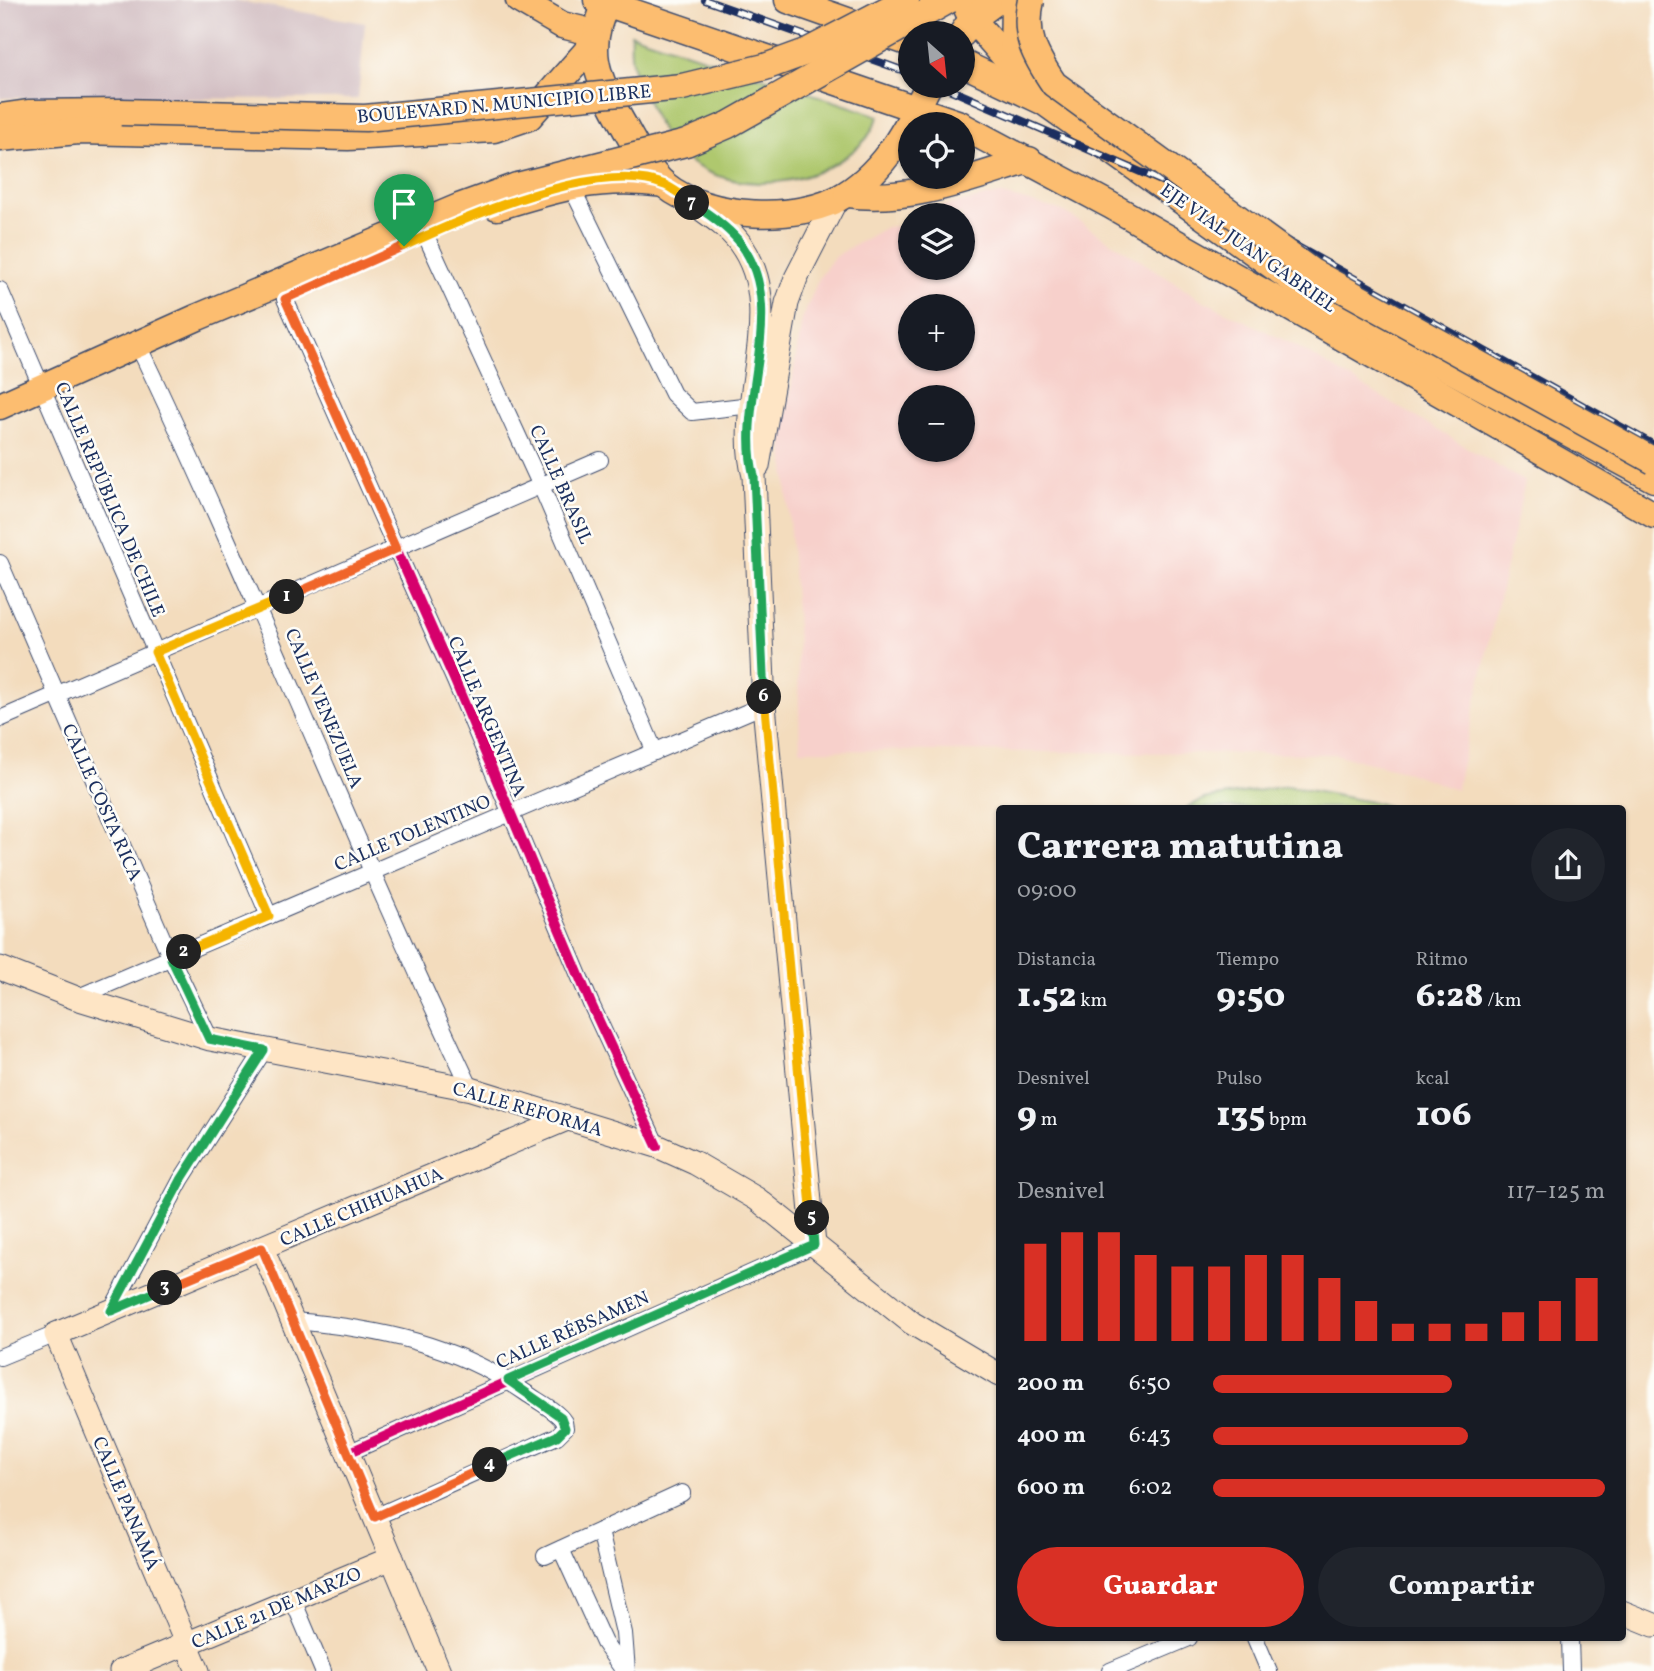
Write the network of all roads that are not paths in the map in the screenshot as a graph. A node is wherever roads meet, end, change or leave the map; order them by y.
1 (519, 0) edge
2 (788, 0) edge
3 (906, 0) edge
4 (948, 0) edge
5 (998, 0) edge
6 (1014, 0) edge
7 (1031, 0) edge
8 (604, 1) edge
9 (966, 18) edge
10 (595, 38) junction
11 (898, 39) edge
12 (1013, 64) junction
13 (975, 69) edge
14 (898, 89) edge
15 (922, 98) edge
16 (924, 98) edge
17 (1044, 102) junction
18 (943, 112) edge
19 (0, 117) edge
20 (975, 132) edge
21 (0, 138) edge
22 (1030, 160) junction
23 (664, 184) junction
24 (571, 186) junction
25 (842, 197) junction
26 (688, 199) junction
27 (426, 236) junction
28 (0, 290) edge
29 (285, 299) junction
30 (146, 342) junction
31 (40, 388) junction
32 (751, 405) junction
33 (0, 406) edge
34 (600, 460) dead end
35 (1654, 461) edge
36 (754, 476) junction
37 (1654, 480) edge
38 (541, 486) junction
39 (1654, 515) edge
40 (396, 549) junction
41 (0, 563) edge
42 (260, 609) junction
43 (155, 652) junction
44 (57, 695) junction
45 (764, 705) junction
46 (0, 719) edge
47 (655, 752) junction
48 (510, 814) junction
49 (373, 870) junction
50 (269, 916) junction
51 (171, 958) junction
52 (0, 968) edge
53 (76, 998) junction
54 (209, 1039) junction
55 (264, 1050) junction
56 (471, 1089) junction
57 (567, 1119) junction
58 (657, 1146) junction
59 (814, 1245) junction
60 (262, 1248) junction
61 (111, 1311) junction
62 (293, 1321) junction
63 (56, 1334) junction
64 (0, 1357) edge
65 (996, 1373) edge
66 (508, 1380) junction
67 (348, 1453) junction
68 (682, 1493) dead end
69 (375, 1517) junction
70 (600, 1531) junction
71 (561, 1549) junction
72 (545, 1556) dead end
73 (392, 1558) junction
74 (293, 1600) junction
75 (1626, 1614) edge
76 (1654, 1625) edge
77 (1182, 1641) edge
78 (1256, 1641) edge
79 (1570, 1641) edge
80 (186, 1644) junction
81 (121, 1671) edge
82 (198, 1671) edge
83 (323, 1671) edge
84 (439, 1671) edge
85 (625, 1671) edge
86 (1110, 1671) edge
87 (1269, 1671) edge
88 (1572, 1671) edge

1 - 10 main road
2 - 11 main road
3 - 19 main road, BOULEVARD N. MUNICIPIO LIBRE, bridge
4 - 30 main road, bridge
5 - 9 main road
6 - 12 main road
7 - 35 main road, bridge
8 - 10 main road
8 - 14 main road, EJE VIAL JUAN GABRIEL
9 - 12 main road
10 - 21 main road
10 - 23 main road
12 - 17 main road
13 - 17 main road, EJE VIAL JUAN GABRIEL
15 - 25 main road
16 - 18 main road, EJE VIAL JUAN GABRIEL
17 - 37 main road, EJE VIAL JUAN GABRIEL
20 - 22 main road, EJE VIAL JUAN GABRIEL
22 - 25 main road
22 - 39 main road, EJE VIAL JUAN GABRIEL
23 - 24 main road
23 - 26 main road
24 - 27 main road
24 - 32 street
25 - 26 main road
25 - 36 street
26 - 32 street
27 - 29 main road
27 - 38 street, CALLE BRASIL
28 - 31 street, CALLE REPÚBLICA DE CHILE
29 - 30 main road
29 - 40 street, CALLE ARGENTINA
30 - 31 main road
30 - 42 street, CALLE VENEZUELA
31 - 33 main road
31 - 43 street, CALLE REPÚBLICA DE CHILE
32 - 36 street
34 - 38 street
36 - 45 street
38 - 40 street
38 - 47 street, CALLE BRASIL
40 - 42 street
40 - 48 street, CALLE ARGENTINA
41 - 44 street, CALLE COSTA RICA
42 - 43 street
42 - 49 street, CALLE VENEZUELA
43 - 44 street
43 - 50 street, CALLE REPÚBLICA DE CHILE
44 - 46 street
44 - 51 street, CALLE COSTA RICA
45 - 47 street, CALLE TOLENTINO
45 - 59 street
47 - 48 street, CALLE TOLENTINO
48 - 49 street, CALLE TOLENTINO
48 - 58 street, CALLE ARGENTINA
49 - 50 street, CALLE TOLENTINO
49 - 56 street, CALLE VENEZUELA
50 - 51 street, CALLE TOLENTINO
51 - 53 street, CALLE TOLENTINO
51 - 54 street, CALLE COSTA RICA
52 - 53 street, CALLE REFORMA
53 - 54 street, CALLE REFORMA
54 - 55 street, CALLE REFORMA
55 - 56 street, CALLE REFORMA
55 - 61 street
56 - 57 street, CALLE REFORMA
57 - 58 street, CALLE REFORMA
57 - 60 street, CALLE CHIHUAHUA
58 - 59 street, CALLE REFORMA
59 - 65 street, CALLE REFORMA
59 - 66 street, CALLE RÉBSAMEN
60 - 61 street, CALLE CHIHUAHUA
60 - 62 street
61 - 63 street, CALLE CHIHUAHUA
62 - 66 street
62 - 67 street
63 - 64 street, CALLE CHIHUAHUA
63 - 80 street, CALLE PANAMÁ
66 - 67 street, CALLE RÉBSAMEN
66 - 69 street
67 - 69 street
68 - 70 street
69 - 73 street
70 - 71 street
70 - 85 street
71 - 72 street
71 - 85 street
73 - 74 street, CALLE 21 DE MARZO
73 - 84 street
74 - 80 street, CALLE 21 DE MARZO
74 - 83 street
75 - 76 street
77 - 86 street
78 - 87 street
79 - 88 street
80 - 81 street, CALLE 21 DE MARZO
80 - 82 street, CALLE PANAMÁ

